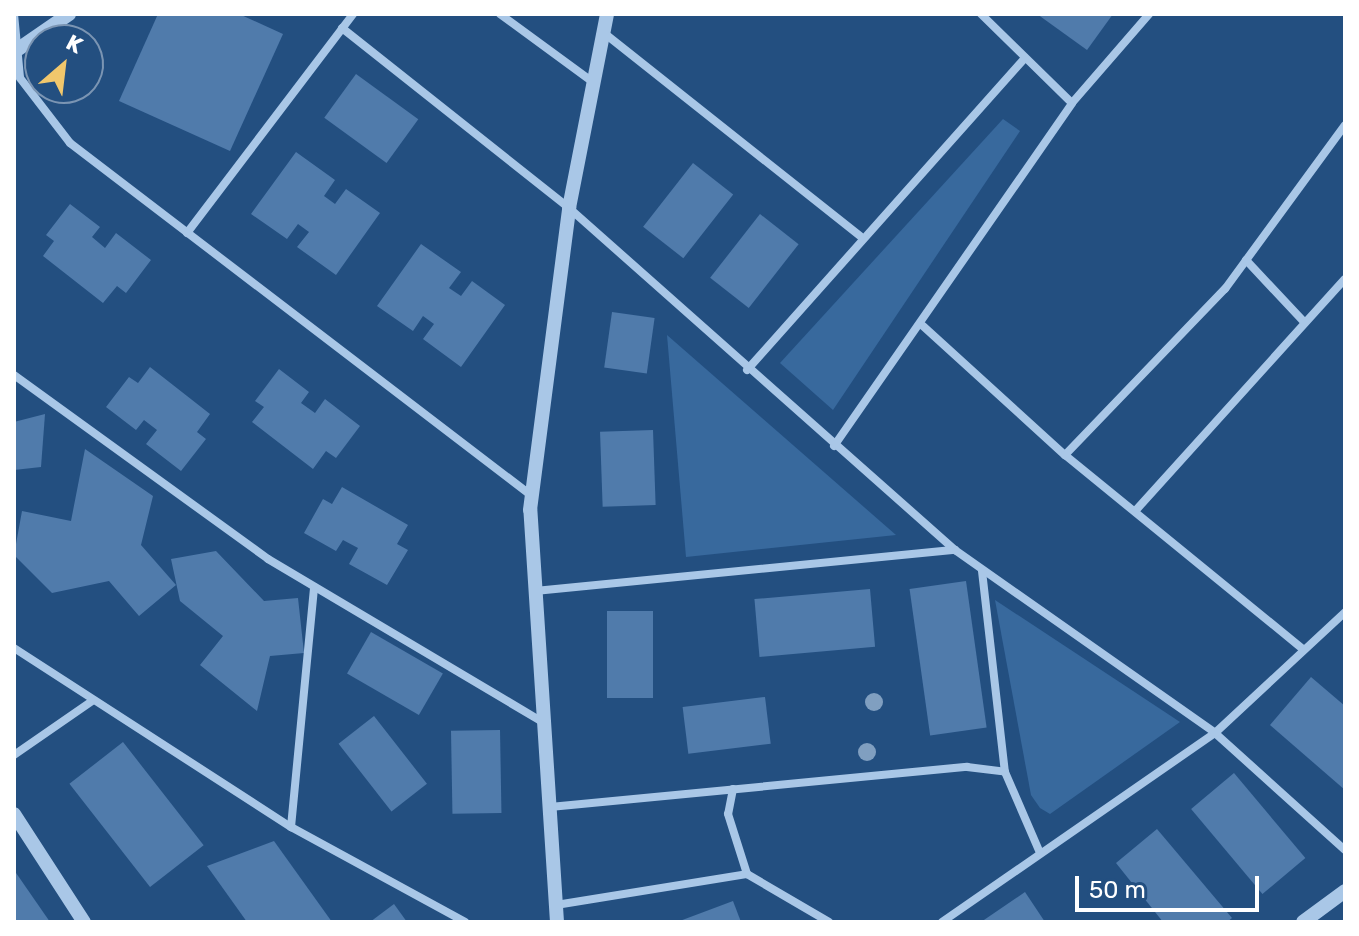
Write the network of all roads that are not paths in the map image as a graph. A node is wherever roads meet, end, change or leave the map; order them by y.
1 (14, 14) edge
2 (69, 14) edge
3 (353, 14) edge
4 (500, 14) edge
5 (607, 14) edge
6 (981, 14) edge
7 (1149, 14) edge
8 (342, 28) junction
9 (604, 33) junction
10 (15, 52) edge
11 (1025, 58) junction
12 (595, 83) junction
13 (1072, 103) junction
14 (1345, 125) edge
15 (569, 208) junction
16 (187, 233) junction
17 (860, 236) junction
18 (1246, 260) junction
19 (1345, 279) edge
20 (1303, 321) junction
21 (923, 326) junction
22 (747, 370) junction
23 (14, 375) edge
24 (834, 446) junction
25 (1065, 455) junction
26 (532, 496) junction
27 (1137, 509) junction
28 (955, 550) junction
29 (982, 571) junction
30 (314, 587) junction
31 (535, 591) junction
32 (1345, 612) edge
33 (14, 648) edge
34 (1303, 649) junction
35 (92, 701) junction
36 (544, 723) junction
37 (1215, 733) junction
38 (14, 755) edge
39 (1005, 772) junction
40 (733, 789) junction
41 (550, 807) junction
42 (14, 814) edge
43 (291, 827) junction
44 (1345, 850) edge
45 (1040, 853) junction
46 (747, 874) junction
47 (1345, 891) edge
48 (556, 905) junction
49 (84, 922) edge
50 (465, 922) edge
51 (557, 922) edge
52 (829, 922) edge
53 (942, 922) edge
54 (1303, 922) edge

1 - 10 street
2 - 10 street
3 - 8 street
4 - 12 street
5 - 9 street
6 - 11 street
7 - 13 street
8 - 15 street
8 - 16 street
9 - 12 street
9 - 17 street
10 - 16 street
11 - 13 street
11 - 17 street
12 - 15 street
13 - 21 street
14 - 18 street
15 - 22 street
15 - 26 street
16 - 26 street
17 - 22 street
18 - 20 street
18 - 25 street
19 - 20 street
20 - 27 street
21 - 24 street
21 - 25 street
22 - 24 street
23 - 30 street
24 - 28 street
25 - 27 street
26 - 31 street
27 - 34 street
28 - 29 street
28 - 31 street
29 - 37 street
29 - 39 street
30 - 36 street
30 - 43 street
31 - 36 street
32 - 34 street
33 - 35 street
34 - 37 street
35 - 38 street
35 - 43 street
36 - 41 street
37 - 44 street
37 - 45 street
39 - 40 street
39 - 45 street
40 - 41 street
40 - 46 street
41 - 48 street
42 - 49 street
43 - 50 street
45 - 53 street
46 - 48 street
46 - 52 street
47 - 54 street
48 - 51 street

